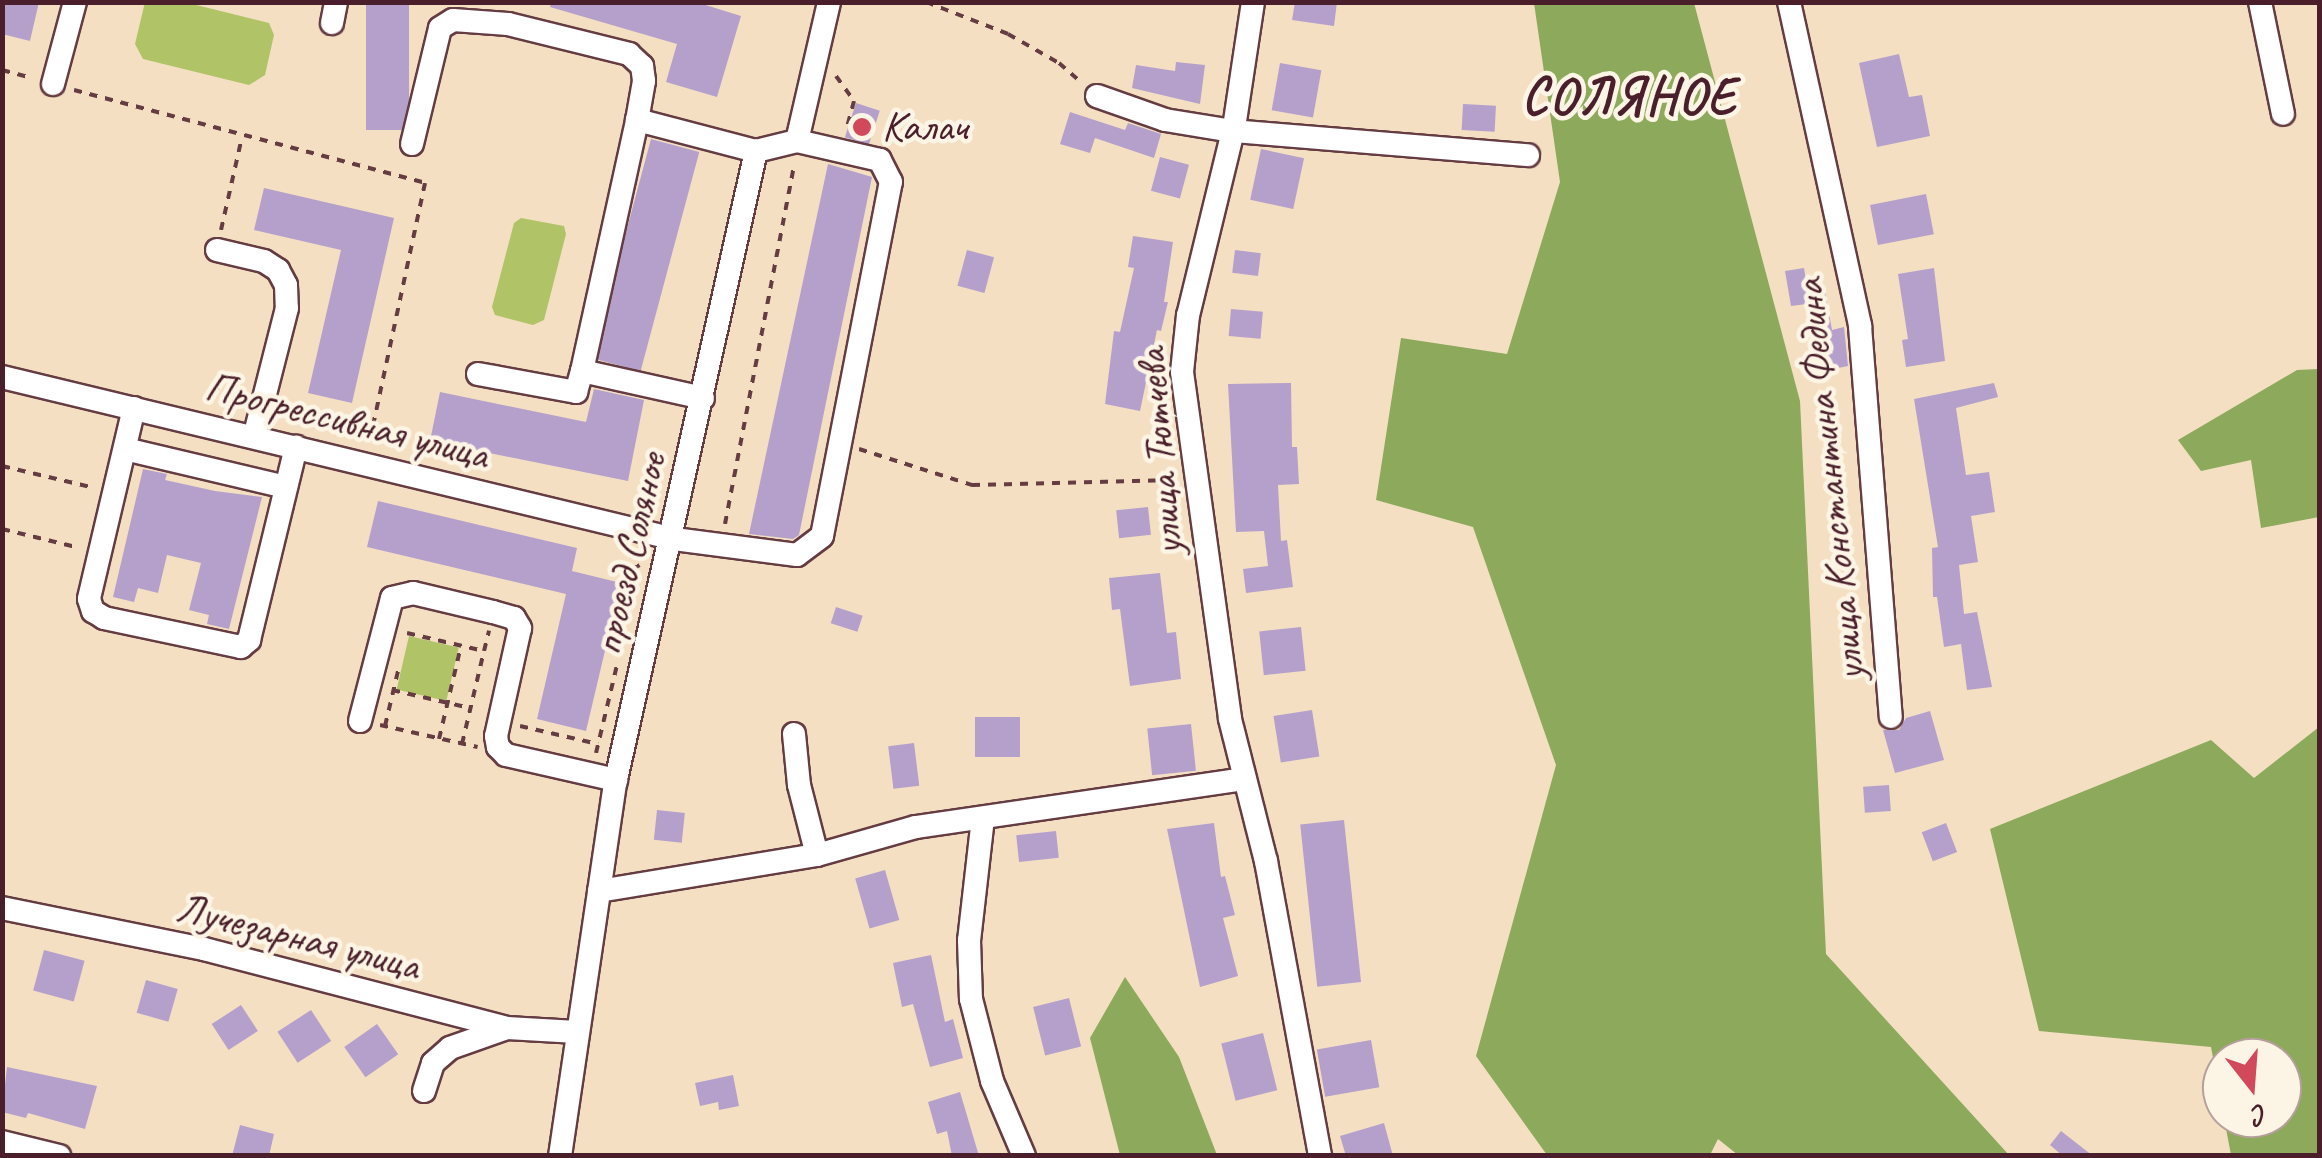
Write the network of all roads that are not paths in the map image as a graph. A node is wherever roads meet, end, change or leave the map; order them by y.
1 (75, 2) edge
2 (1253, 2) edge
3 (1789, 2) edge
4 (2260, 2) edge
5 (827, 3) edge
6 (511, 14) edge
7 (53, 84) road end
8 (1097, 96) road end
9 (2284, 114) dead end
10 (637, 120) junction
11 (1234, 132) junction
12 (797, 140) junction
13 (412, 144) dead end
14 (756, 152) junction
15 (1528, 155) dead end
16 (217, 250) road end
17 (582, 371) junction
18 (478, 374) dead end
19 (2, 376) edge
20 (704, 398) junction
21 (134, 408) junction
22 (254, 437) junction
23 (296, 447) junction
24 (125, 449) junction
25 (286, 487) junction
26 (674, 539) junction
27 (1892, 716) dead end
28 (360, 720) road end
29 (794, 734) dead end
30 (1245, 779) junction
31 (616, 780) junction
32 (982, 818) junction
33 (817, 855) junction
34 (599, 891) junction
35 (2, 908) edge
36 (507, 1028) junction
37 (577, 1032) junction
38 (424, 1091) dead end
39 (2, 1142) edge
40 (59, 1156) edge
41 (560, 1156) edge
42 (1024, 1156) edge
43 (1320, 1156) edge

1 - 7 street
2 - 11 street, улица Тютчева
3 - 27 street, улица Константина Федина
4 - 9 street
5 - 12 street
6 - 10 street
6 - 13 street
8 - 11 street
10 - 14 street
10 - 17 street
11 - 15 street
11 - 30 street, улица Тютчева
12 - 14 street
12 - 26 street, Прогрессивная улица
14 - 20 street, проезд Соляное
16 - 22 street
17 - 18 street
17 - 20 street
19 - 21 street, Прогрессивная улица
20 - 26 street, проезд Соляное
21 - 22 street, Прогрессивная улица
21 - 24 street
22 - 23 street, Прогрессивная улица
23 - 25 street
23 - 26 street, Прогрессивная улица
24 - 25 street
24 - 25 street
26 - 31 street, проезд Соляное
28 - 31 street
29 - 33 street
30 - 32 street
30 - 43 street, улица Тютчева
31 - 34 street, проезд Соляное
32 - 33 street
32 - 42 street
33 - 34 street
34 - 37 street, проезд Соляное
35 - 36 street, Лучезарная улица
36 - 37 street, Лучезарная улица
36 - 38 street
37 - 41 street, проезд Соляное
39 - 40 street

